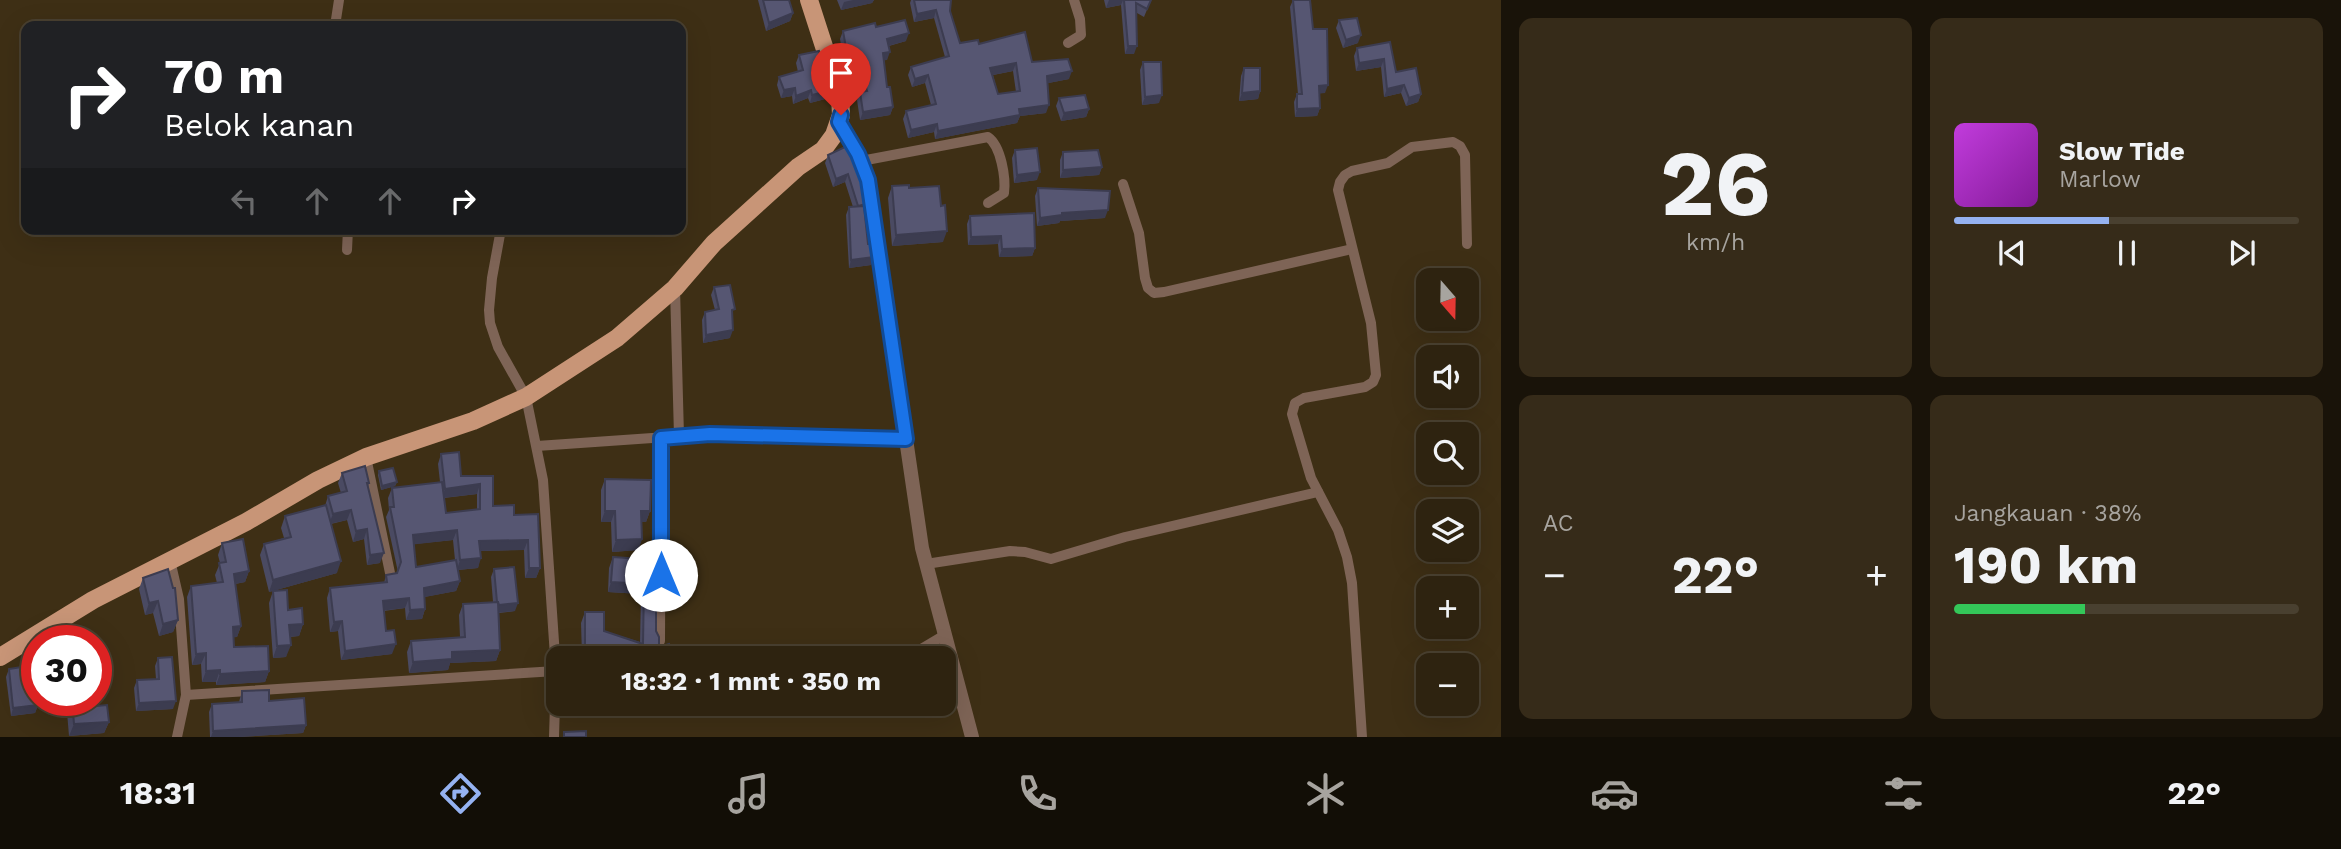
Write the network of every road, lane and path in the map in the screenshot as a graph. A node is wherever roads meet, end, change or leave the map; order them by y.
1 (340, 0) edge
2 (810, 0) edge
3 (1073, 0) edge
4 (336, 21) edge
5 (1068, 43) dead end
6 (839, 122) junction
7 (861, 161) junction
8 (1123, 184) dead end
9 (988, 203) dead end
10 (348, 235) edge
11 (500, 235) edge
12 (1467, 244) dead end
13 (1352, 249) junction
14 (347, 250) dead end
15 (675, 288) junction
16 (526, 397) junction
17 (679, 436) junction
18 (661, 438) junction
19 (906, 439) junction
20 (537, 446) junction
21 (366, 457) junction
22 (1318, 492) junction
23 (170, 560) junction
24 (926, 564) junction
25 (390, 573) edge
26 (943, 636) junction
27 (660, 641) edge
28 (554, 646) edge
29 (926, 646) edge
30 (0, 657) edge
31 (546, 672) edge
32 (186, 695) junction
33 (555, 716) edge
34 (177, 737) edge
35 (554, 737) edge
36 (972, 737) edge
37 (1362, 737) edge

1 - 4 street
2 - 6 main road
3 - 5 street
6 - 7 street
6 - 15 main road
7 - 9 street
7 - 19 street
8 - 13 street
10 - 14 street
11 - 16 street
12 - 13 street
13 - 22 street
15 - 16 main road
15 - 17 street
16 - 20 street
16 - 21 main road
17 - 18 street
17 - 19 street
18 - 20 street
18 - 27 street
19 - 24 street
20 - 28 street
21 - 23 main road
21 - 25 street
22 - 24 street
22 - 37 street
23 - 30 main road
23 - 32 street
24 - 26 street
26 - 29 street
26 - 36 street
31 - 32 street
32 - 34 street
33 - 35 street

